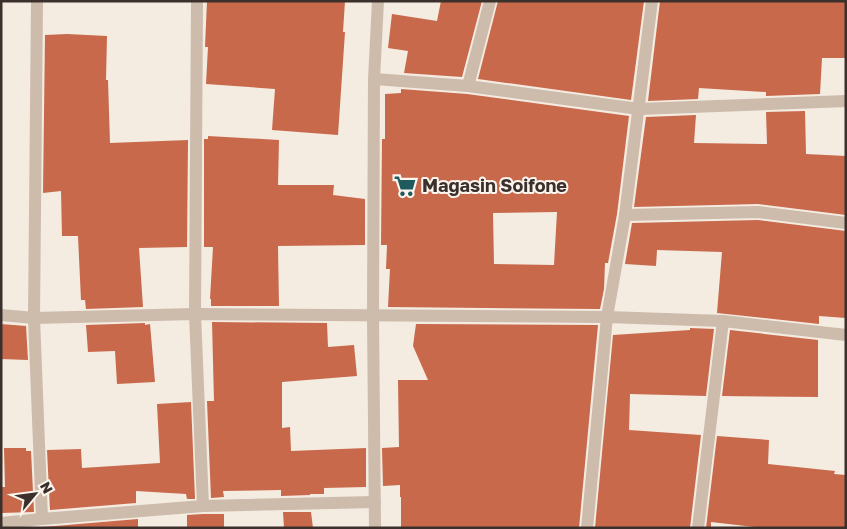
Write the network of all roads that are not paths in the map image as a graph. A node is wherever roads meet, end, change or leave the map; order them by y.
1 (36, 1) edge
2 (197, 1) edge
3 (378, 1) edge
4 (490, 1) edge
5 (652, 1) edge
6 (374, 79) junction
7 (468, 86) junction
8 (846, 101) edge
9 (639, 109) junction
10 (625, 215) junction
11 (846, 224) edge
12 (195, 314) junction
13 (1, 315) edge
14 (373, 316) junction
15 (34, 318) junction
16 (607, 318) junction
17 (723, 321) junction
18 (846, 335) edge
19 (375, 502) junction
20 (202, 506) junction
21 (42, 519) junction
22 (1, 524) edge
23 (375, 528) edge
24 (587, 528) edge
25 (698, 528) edge

1 - 15 street
2 - 12 street
3 - 6 street
4 - 7 street
5 - 9 street
6 - 7 street
6 - 14 street
7 - 9 street
8 - 9 street
9 - 10 street
10 - 11 street
10 - 16 street
12 - 14 street
12 - 15 street
12 - 20 street
13 - 15 street
14 - 16 street
14 - 19 street
15 - 21 street
16 - 17 street
16 - 24 street
17 - 18 street
17 - 25 street
19 - 20 street
19 - 23 street
20 - 21 street
21 - 22 street

